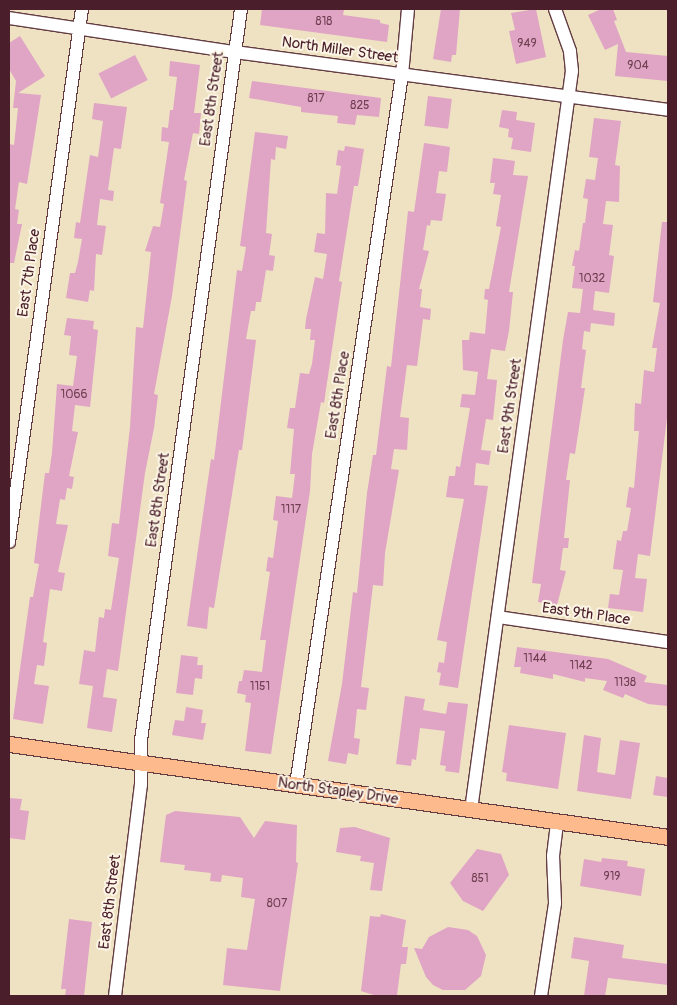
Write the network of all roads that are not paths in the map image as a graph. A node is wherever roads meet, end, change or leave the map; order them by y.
1 (82, 9) edge
2 (241, 9) edge
3 (408, 9) edge
4 (555, 9) edge
5 (9, 18) edge
6 (80, 28) junction
7 (235, 52) junction
8 (402, 75) junction
9 (567, 97) junction
10 (668, 110) edge
11 (9, 542) edge
12 (498, 617) junction
13 (668, 642) edge
14 (9, 744) edge
15 (140, 763) junction
16 (296, 785) junction
17 (471, 810) junction
18 (557, 821) junction
19 (668, 837) edge
20 (115, 996) edge
21 (541, 996) edge

1 - 6 street, East 7th Place
2 - 7 street, East 8th Street
3 - 8 street, East 8th Place
4 - 9 street, East 9th Street
5 - 6 street, North Miller Street
6 - 7 street, North Miller Street
6 - 11 street, East 7th Place
7 - 8 street, North Miller Street
7 - 15 street, East 8th Street
8 - 9 street, North Miller Street
8 - 16 street, East 8th Place
9 - 10 street, North Miller Street
9 - 12 street, East 9th Street
12 - 13 street, East 9th Place
12 - 17 street, East 9th Street
14 - 15 main road, North Stapley Drive
15 - 16 main road, North Stapley Drive
15 - 20 street, East 8th Street
16 - 17 main road, North Stapley Drive
17 - 18 main road, North Stapley Drive
18 - 19 main road, North Stapley Drive
18 - 21 street

